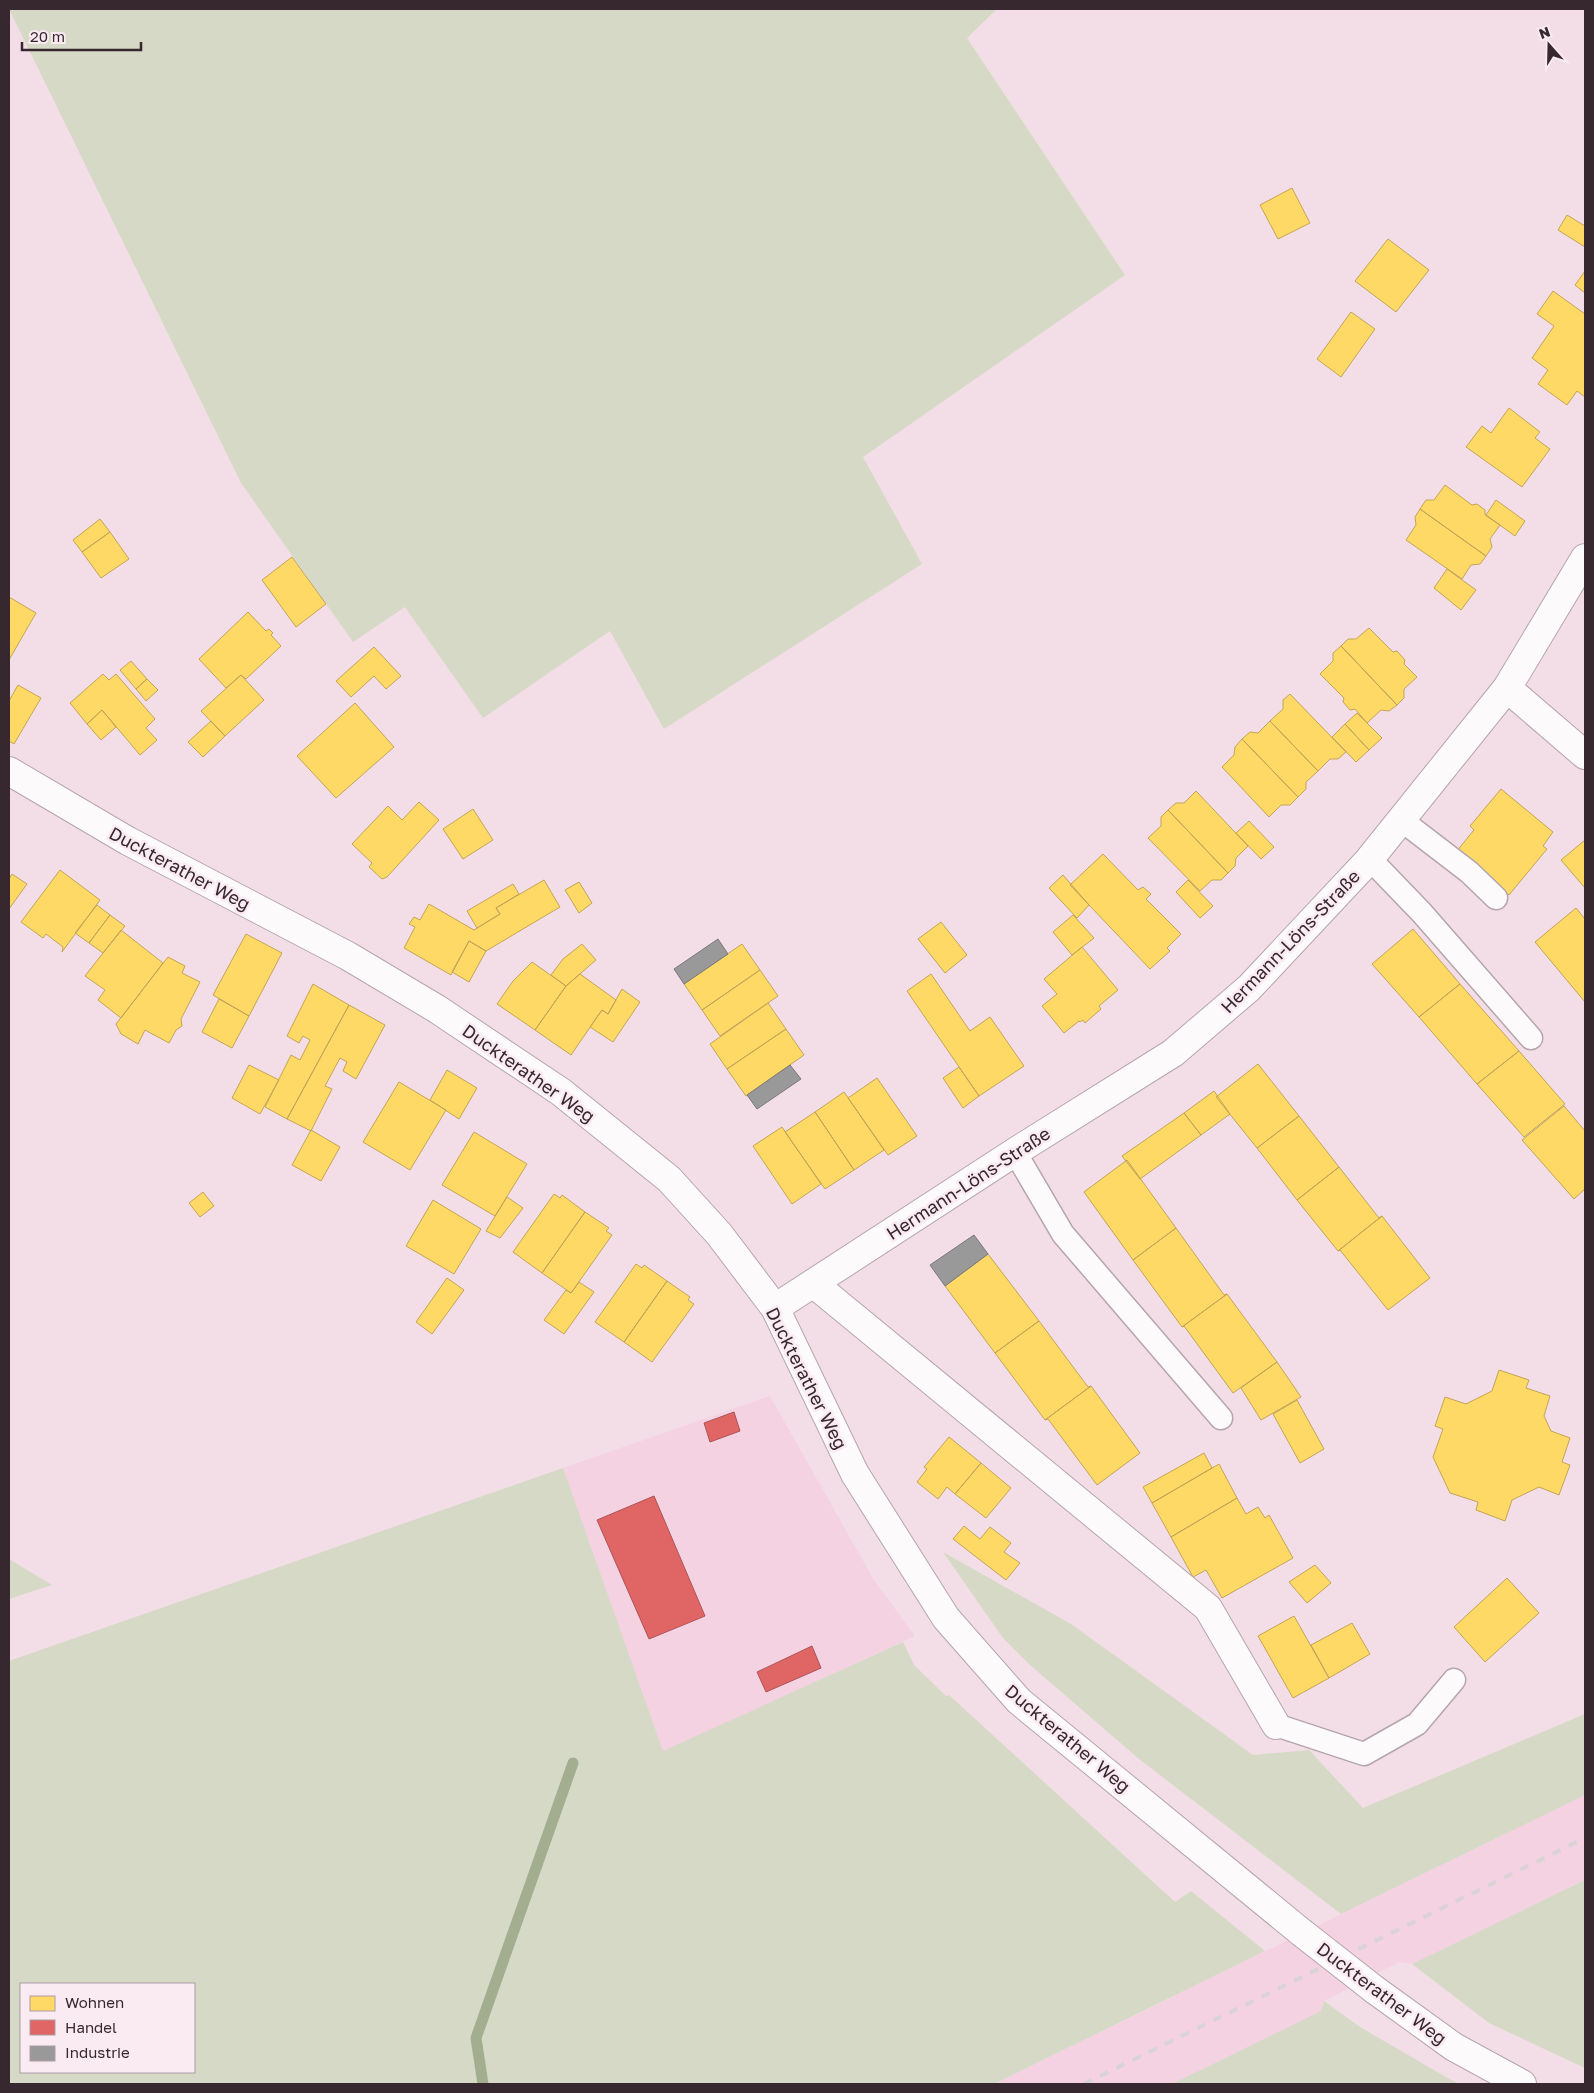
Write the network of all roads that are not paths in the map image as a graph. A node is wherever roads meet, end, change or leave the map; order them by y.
1 (1585, 558) edge
2 (1507, 688) junction
3 (1585, 755) edge
4 (9, 771) edge
5 (1400, 819) junction
6 (1369, 858) junction
7 (1496, 898) dead end
8 (1531, 1038) dead end
9 (1015, 1152) junction
10 (814, 1284) junction
11 (775, 1308) junction
12 (1222, 1418) dead end
13 (1454, 1680) dead end
14 (1276, 1724) joint
15 (1522, 2084) edge

1 - 2 street, Hermann-Löns-Straße
2 - 3 street
2 - 5 street, Hermann-Löns-Straße
4 - 11 street, Duckterather Weg
5 - 6 street, Hermann-Löns-Straße
5 - 7 lane
6 - 8 lane
6 - 9 street, Hermann-Löns-Straße
9 - 10 street, Hermann-Löns-Straße
9 - 12 lane
10 - 11 street, Hermann-Löns-Straße
10 - 14 street
11 - 15 street, Duckterather Weg, bridge
13 - 14 lane

